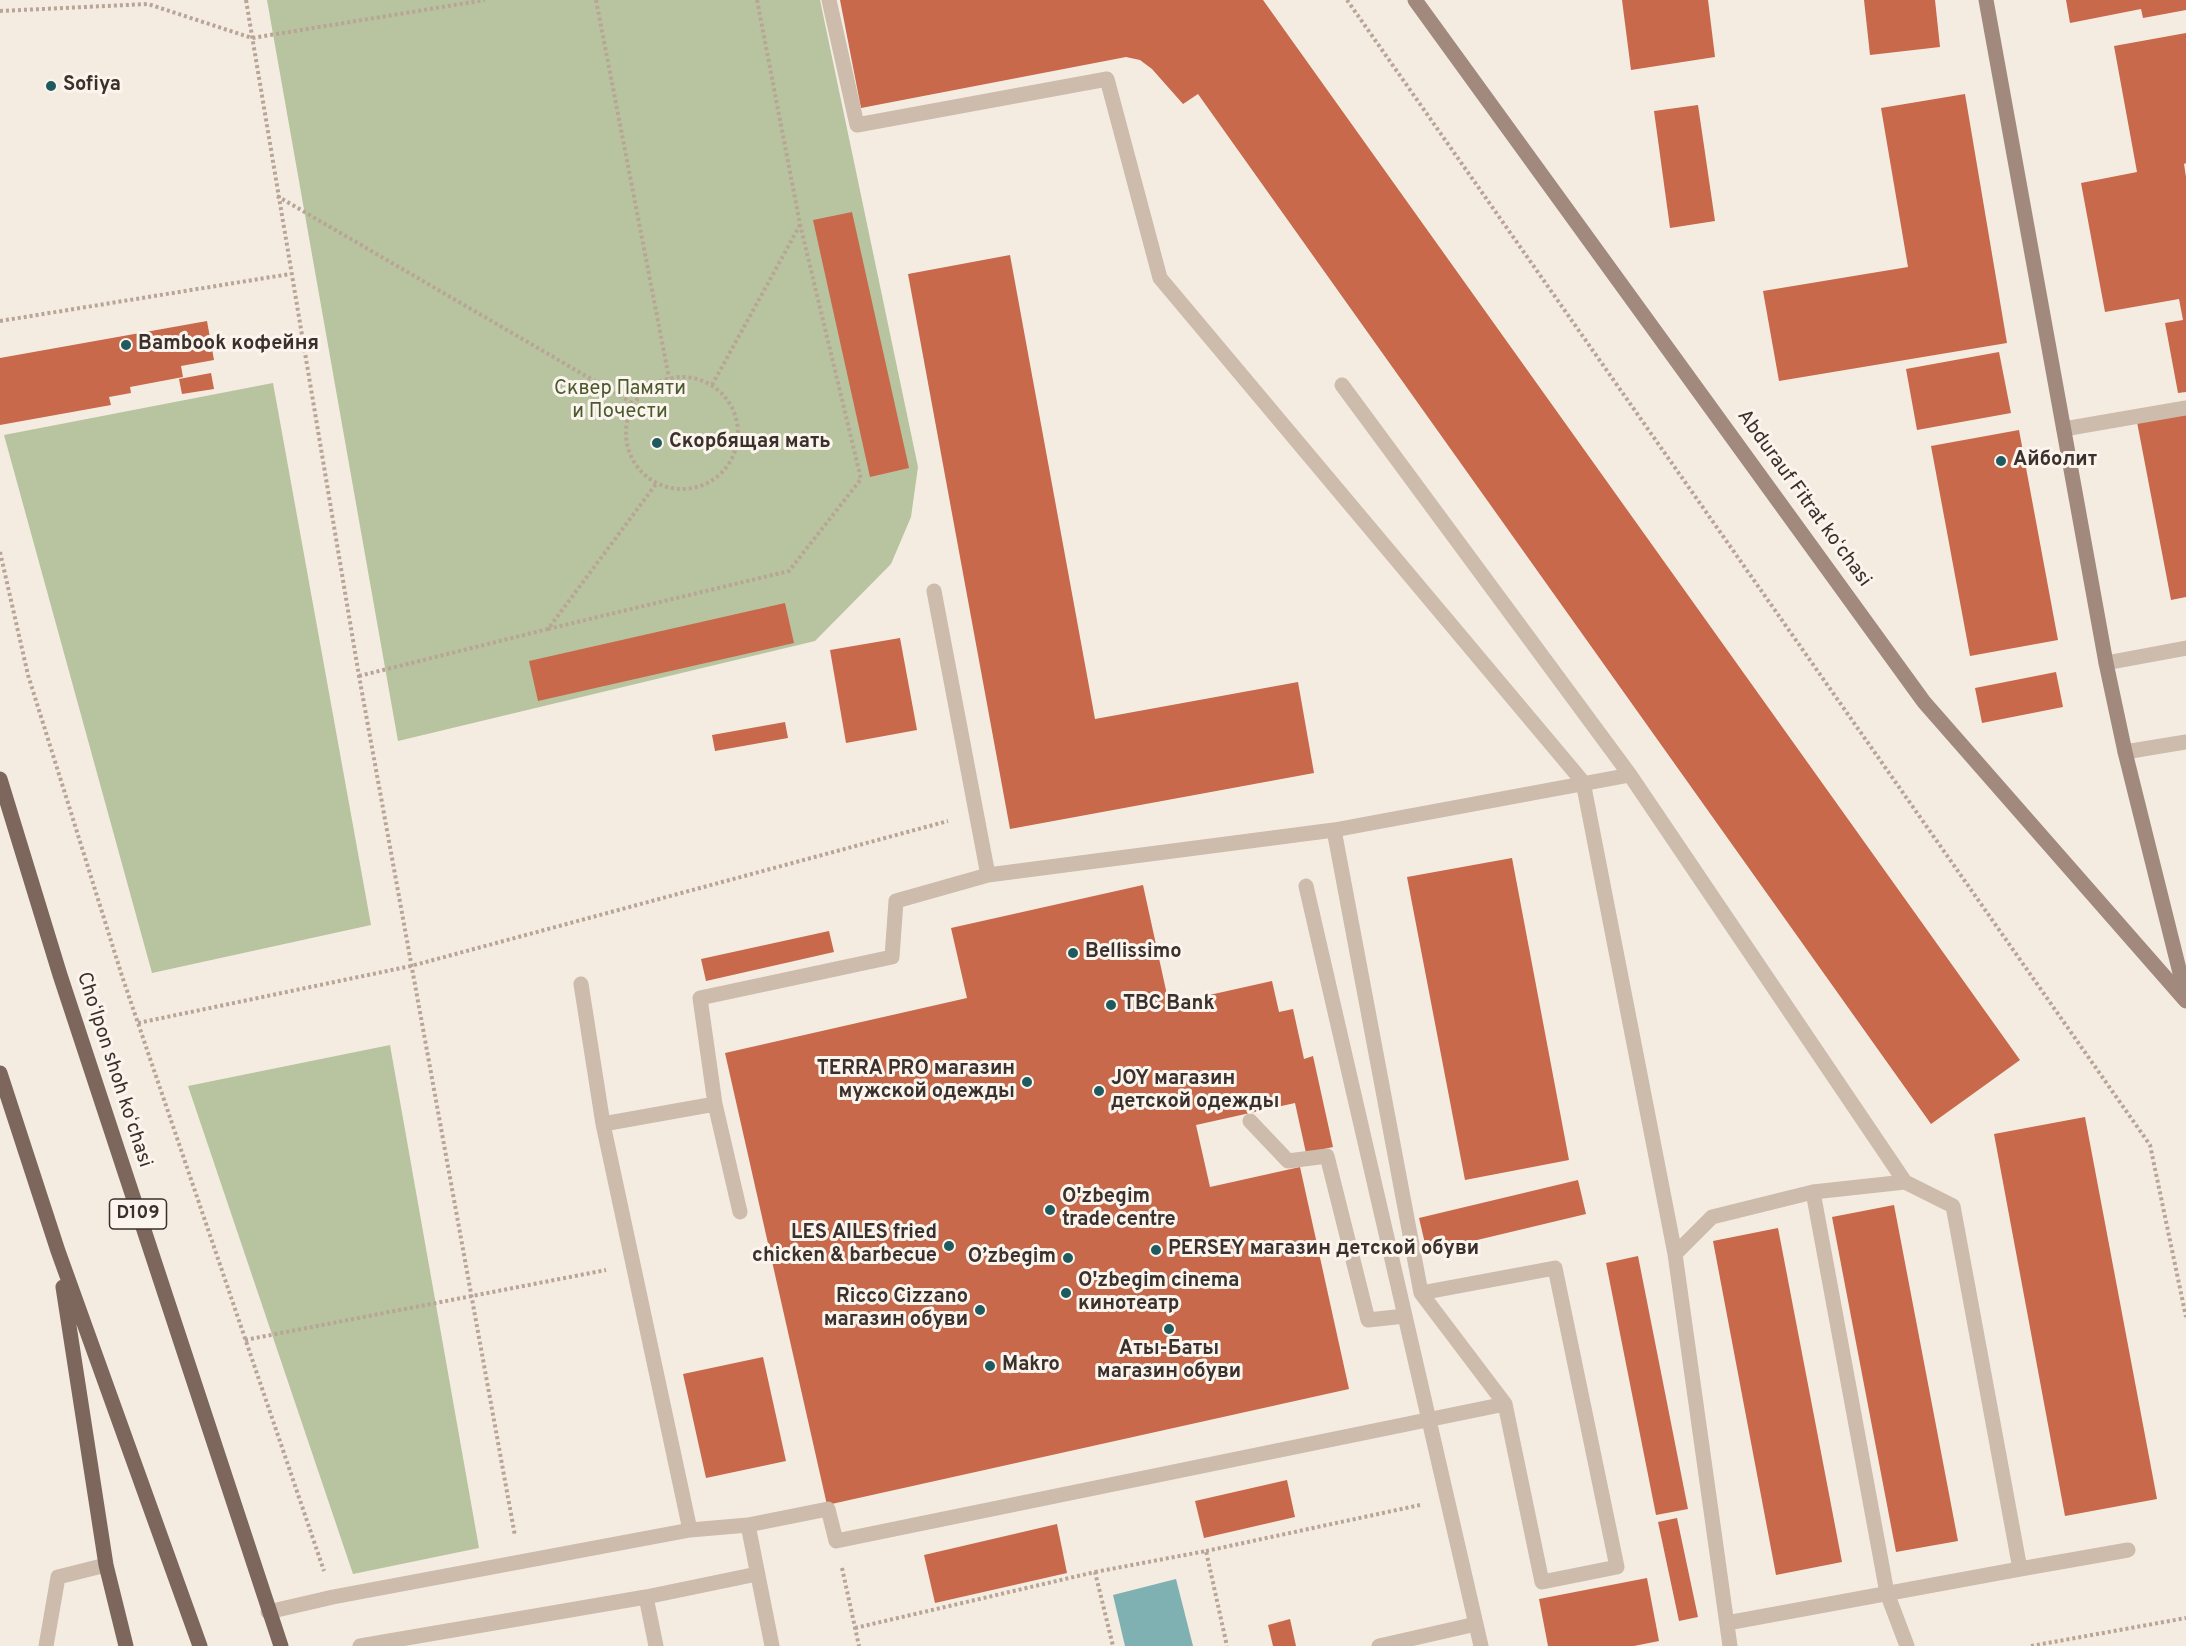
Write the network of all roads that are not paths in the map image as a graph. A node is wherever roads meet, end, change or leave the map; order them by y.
1 (829, 0) edge
2 (1415, 0) edge
3 (1986, 0) edge
4 (1342, 385) dead end
5 (2186, 408) edge
6 (2064, 429) junction
7 (934, 591) dead end
8 (2186, 648) edge
9 (2106, 663) junction
10 (2186, 742) edge
11 (2125, 752) junction
12 (1630, 775) junction
13 (0, 780) edge
14 (1583, 782) junction
15 (1334, 830) junction
16 (988, 875) junction
17 (1306, 886) dead end
18 (580, 984) dead end
19 (2186, 999) edge
20 (0, 1072) edge
21 (716, 1104) junction
22 (1250, 1121) dead end
23 (603, 1124) junction
24 (1905, 1182) junction
25 (1814, 1192) junction
26 (740, 1212) dead end
27 (58, 1251) junction
28 (1675, 1254) junction
29 (1421, 1293) junction
30 (1405, 1316) junction
31 (1504, 1404) junction
32 (1429, 1420) junction
33 (748, 1525) junction
34 (690, 1530) junction
35 (2128, 1550) dead end
36 (106, 1565) junction
37 (2020, 1569) junction
38 (757, 1574) junction
39 (1887, 1593) junction
40 (646, 1597) junction
41 (268, 1612) junction
42 (1727, 1623) junction
43 (1476, 1624) junction
44 (46, 1646) edge
45 (126, 1646) edge
46 (200, 1646) edge
47 (281, 1646) edge
48 (288, 1646) edge
49 (360, 1646) edge
50 (656, 1646) edge
51 (772, 1646) edge
52 (1379, 1646) edge
53 (1481, 1646) edge
54 (1730, 1646) edge
55 (1907, 1646) edge

1 - 14 street
2 - 19 main road, Abdurauf Fitrat koʻchasi
3 - 6 main road, Abdurauf Fitrat koʻchasi
4 - 12 street
5 - 6 street
6 - 9 main road, Abdurauf Fitrat koʻchasi
7 - 16 street
8 - 9 street
9 - 11 main road, Abdurauf Fitrat koʻchasi
10 - 11 street
11 - 19 main road, Abdurauf Fitrat koʻchasi
12 - 14 street
12 - 24 street
13 - 41 main road, Choʻlpon shoh koʻchasi / D109
14 - 15 street
14 - 28 street
15 - 16 street
15 - 29 street
16 - 21 street
17 - 30 street
18 - 23 street
20 - 27 main road
21 - 23 street
21 - 26 street
22 - 30 street
23 - 34 street
24 - 25 street
24 - 37 street
25 - 28 street
25 - 39 street
27 - 36 main road
27 - 46 main road
28 - 42 street
29 - 31 street
29 - 31 street
30 - 32 street
31 - 32 street
32 - 33 street
32 - 43 street
33 - 34 street
33 - 38 street
34 - 41 street
35 - 37 street
36 - 44 street
36 - 45 main road
37 - 39 street
38 - 40 street
38 - 51 street
39 - 42 street
39 - 55 street
40 - 49 street
40 - 50 street
41 - 47 main road, Choʻlpon shoh koʻchasi / D109
41 - 48 main road
42 - 54 street
43 - 52 street
43 - 53 street

